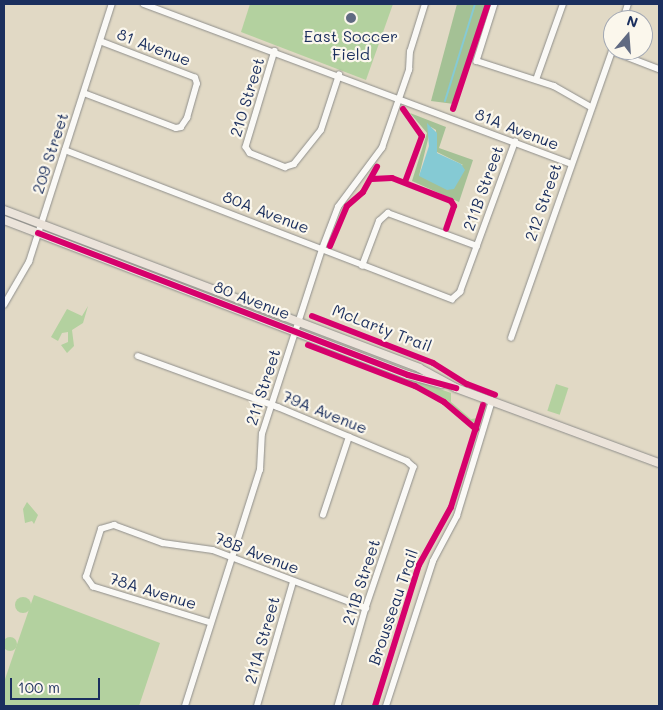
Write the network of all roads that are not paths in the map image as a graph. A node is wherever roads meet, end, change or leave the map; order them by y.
1 (112, 4) edge
2 (144, 4) edge
3 (426, 4) edge
4 (495, 4) edge
5 (563, 4) edge
6 (101, 42) junction
7 (275, 51) junction
8 (608, 60) edge
9 (637, 60) edge
10 (659, 69) edge
11 (339, 75) junction
12 (536, 80) junction
13 (84, 93) junction
14 (398, 99) junction
15 (591, 108) junction
16 (515, 142) junction
17 (65, 150) junction
18 (571, 164) junction
19 (4, 210) edge
20 (4, 220) edge
21 (41, 224) junction
22 (38, 233) junction
23 (477, 246) junction
24 (322, 249) junction
25 (362, 266) junction
26 (456, 298) joint
27 (4, 306) edge
28 (299, 322) junction
29 (296, 331) junction
30 (511, 338) dead end
31 (138, 356) dead end
32 (456, 388) junction
33 (492, 401) junction
34 (272, 405) junction
35 (349, 437) junction
36 (659, 463) edge
37 (414, 467) joint
38 (323, 515) dead end
39 (232, 557) junction
40 (293, 582) junction
41 (88, 583) joint
42 (366, 608) junction
43 (211, 623) junction
44 (185, 706) edge
45 (257, 706) edge
46 (338, 706) edge
47 (386, 706) edge

1 - 6 street, 209 Street
2 - 7 street, 81A Avenue
3 - 14 street, 211 Street
4 - 12 street
5 - 12 street
6 - 13 street, 209 Street
6 - 13 street, 81 Avenue
7 - 11 street, 81A Avenue
7 - 11 street, 210 Street
8 - 15 street, 212 Street
9 - 10 street
11 - 14 street, 81A Avenue
12 - 15 street
13 - 17 street, 209 Street
14 - 16 street, 81A Avenue
14 - 24 street, 211 Street
15 - 18 street, 212 Street
16 - 18 street, 81A Avenue
16 - 23 street, 211B Street
17 - 21 street, 209 Street
17 - 24 street, 80A Avenue
18 - 30 street, 212 Street
19 - 21 main road, 80 Avenue
20 - 22 main road, 80 Avenue
21 - 22 street, 209 Street
21 - 28 main road, 80 Avenue
22 - 27 street, 209 Street
22 - 29 main road, 80 Avenue
23 - 25 street
23 - 26 street, 211B Street
24 - 25 street, 80A Avenue
24 - 28 street, 211 Street
25 - 26 street, 80A Avenue
28 - 29 street, 211 Street
28 - 32 main road, 80 Avenue
29 - 32 main road, 80 Avenue
29 - 34 street, 211 Street
31 - 34 street, 79A Avenue
32 - 33 main road, 80 Avenue
33 - 36 main road, 80 Avenue
33 - 47 street
34 - 35 street, 79A Avenue
34 - 39 street, 211 Street
35 - 37 street, 79A Avenue
35 - 38 street
37 - 42 street, 211B Street
39 - 40 street, 78B Avenue
39 - 41 street, 78B Avenue
39 - 43 street, 211 Street
40 - 42 street, 78B Avenue
40 - 45 street, 211A Street
41 - 43 street, 78A Avenue
42 - 46 street, 211B Street
43 - 44 street, 211 Street

